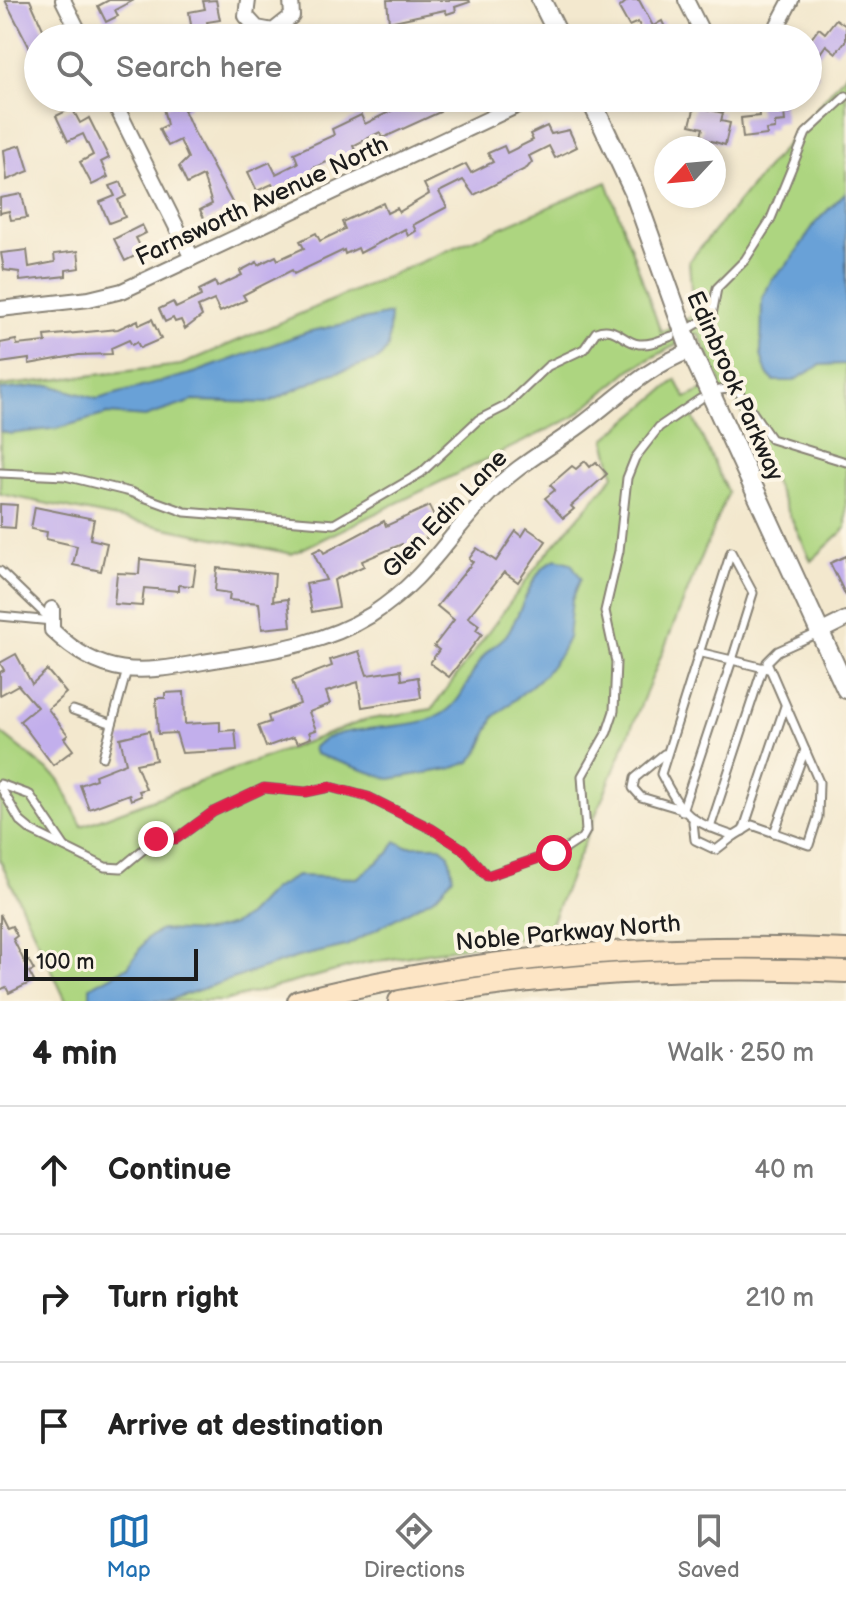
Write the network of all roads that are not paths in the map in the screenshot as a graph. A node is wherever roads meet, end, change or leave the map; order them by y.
1 (63, 0) edge
2 (248, 0) edge
3 (291, 0) edge
4 (541, 0) edge
5 (686, 0) edge
6 (791, 0) edge
7 (75, 24) edge
8 (253, 24) edge
9 (282, 24) edge
10 (553, 24) edge
11 (698, 24) edge
12 (778, 24) edge
13 (846, 96) edge
14 (119, 112) edge
15 (503, 112) edge
16 (597, 112) edge
17 (192, 258) junction
18 (0, 309) edge
19 (692, 327) dead end
20 (672, 336) dead end
21 (691, 351) junction
22 (720, 390) dead end
23 (700, 399) dead end
24 (846, 462) edge
25 (0, 473) edge
26 (0, 571) edge
27 (52, 615) junction
28 (0, 616) edge
29 (846, 619) edge
30 (820, 632) junction
31 (698, 652) junction
32 (732, 660) junction
33 (765, 668) junction
34 (127, 670) junction
35 (846, 689) edge
36 (785, 706) junction
37 (73, 710) dead end
38 (110, 723) junction
39 (805, 750) junction
40 (665, 752) junction
41 (103, 757) dead end
42 (0, 785) edge
43 (681, 810) junction
44 (693, 822) junction
45 (710, 828) junction
46 (743, 831) junction
47 (774, 833) junction
48 (734, 836) junction
49 (67, 849) junction
50 (846, 950) edge
51 (846, 972) edge
52 (298, 1001) edge
53 (399, 1001) edge

1 - 7 street
2 - 8 street
3 - 9 street
4 - 10 street
5 - 11 street
6 - 12 street
13 - 19 lane
14 - 17 street
15 - 17 street, Farnsworth Avenue North
16 - 21 street, Edinbrook Parkway
17 - 18 street, Farnsworth Avenue North
20 - 25 lane
21 - 30 street, Edinbrook Parkway
21 - 34 street, Glen Edin Lane
22 - 24 lane
23 - 49 lane
26 - 27 lane
27 - 28 lane
27 - 34 street, Glen Edin Lane
29 - 30 street
30 - 33 lane
30 - 35 street, Edinbrook Parkway
31 - 32 lane
31 - 32 lane
31 - 40 lane
32 - 33 lane
32 - 43 lane
33 - 36 lane
33 - 45 lane
34 - 38 lane
36 - 39 lane
36 - 46 lane
37 - 38 lane
38 - 41 lane
39 - 47 lane
39 - 47 lane
40 - 43 lane
40 - 43 lane
42 - 49 lane
42 - 49 lane
43 - 44 lane
44 - 45 lane
44 - 48 lane
45 - 48 lane
46 - 47 lane
46 - 48 lane
50 - 52 main road, Noble Parkway North
51 - 53 main road, Noble Parkway North

